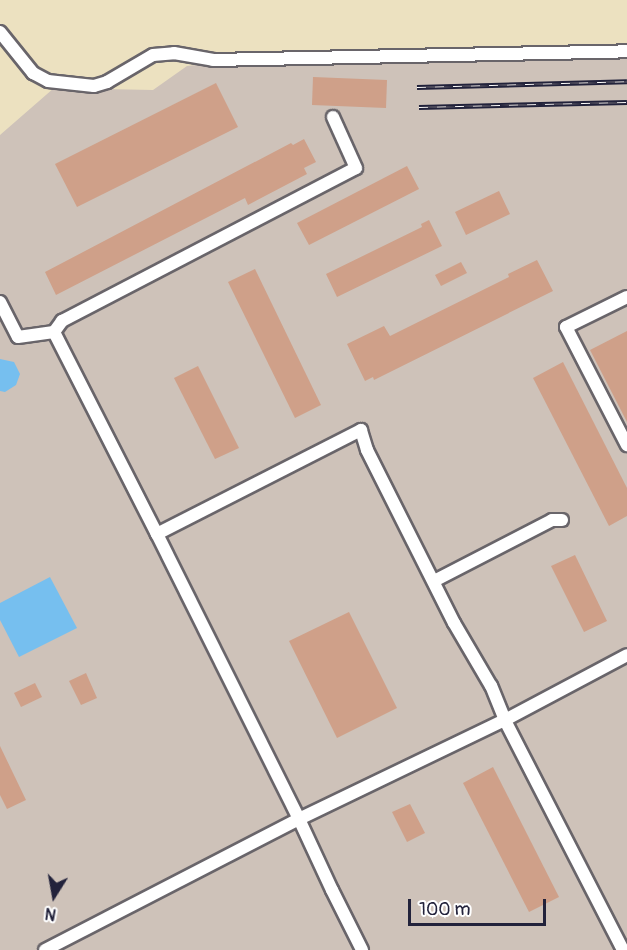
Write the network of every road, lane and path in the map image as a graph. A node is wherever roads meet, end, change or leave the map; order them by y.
1 (0, 32) edge
2 (627, 51) edge
3 (333, 117) dead end
4 (627, 297) edge
5 (0, 302) edge
6 (54, 332) junction
7 (627, 445) edge
8 (562, 520) dead end
9 (158, 534) junction
10 (434, 580) junction
11 (627, 655) edge
12 (505, 720) junction
13 (299, 819) junction
14 (45, 950) edge
15 (362, 950) edge
16 (622, 950) edge

1 - 2 street
3 - 6 street
4 - 7 street
5 - 6 street
6 - 9 street
8 - 10 street
9 - 10 street
9 - 13 street
10 - 12 street
11 - 12 street
12 - 13 street
12 - 16 street
13 - 14 street
13 - 15 street

